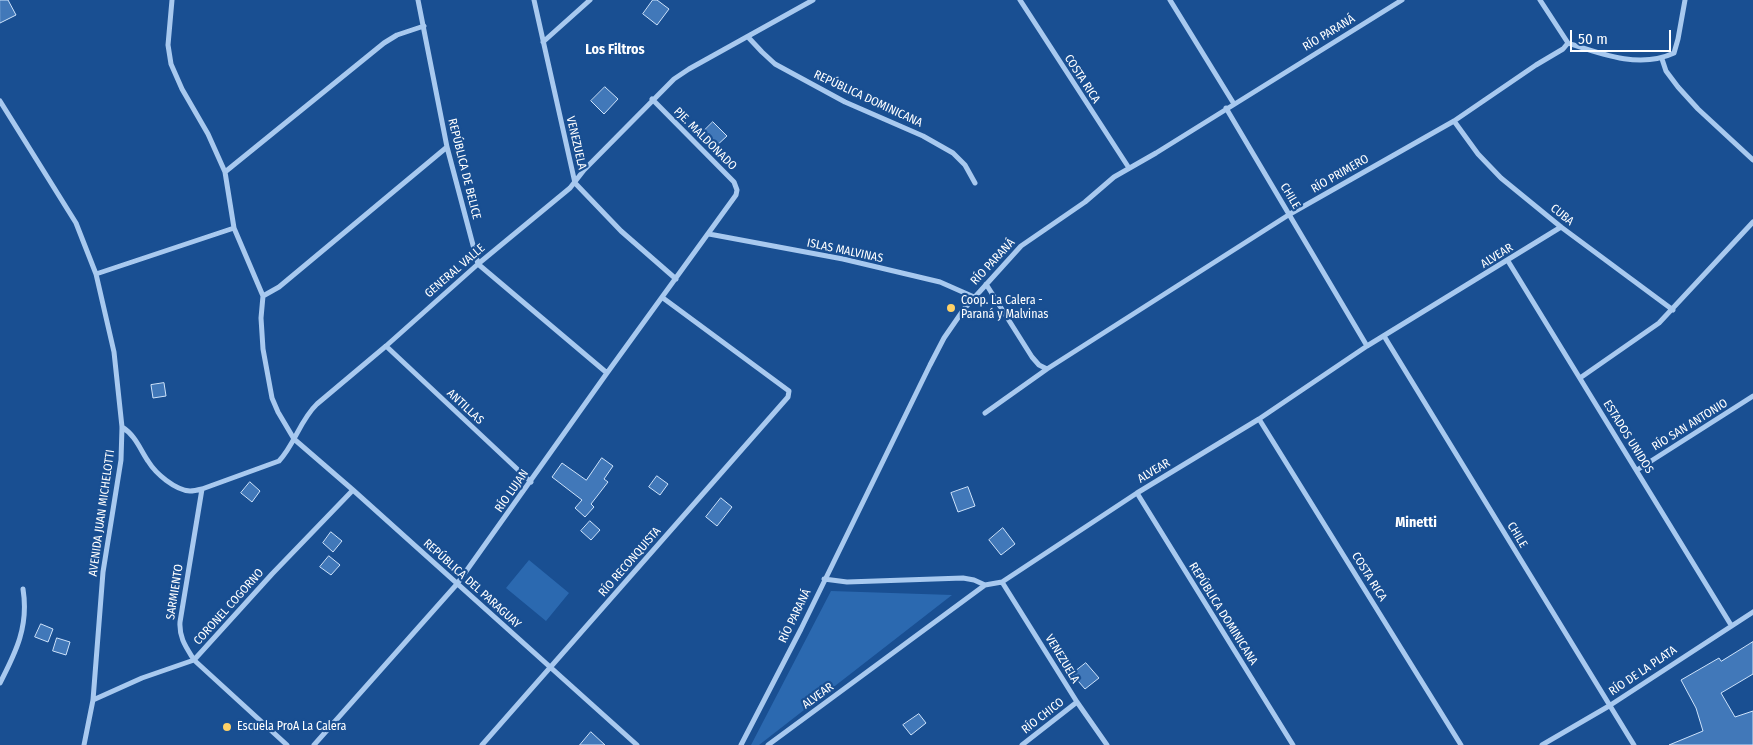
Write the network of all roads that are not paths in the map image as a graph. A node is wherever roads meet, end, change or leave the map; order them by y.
1 (172, 0) edge
2 (418, 0) edge
3 (534, 0) edge
4 (590, 0) edge
5 (813, 0) edge
6 (1020, 0) edge
7 (1170, 0) edge
8 (1402, 0) edge
9 (1540, 0) edge
10 (1685, 0) edge
11 (424, 26) junction
12 (748, 37) junction
13 (543, 42) junction
14 (1568, 43) junction
15 (1662, 59) junction
16 (652, 99) junction
17 (0, 101) edge
18 (1234, 104) junction
19 (1226, 108) junction
20 (1454, 121) junction
21 (447, 147) junction
22 (1753, 160) edge
23 (1129, 168) junction
24 (225, 172) junction
25 (575, 183) junction
26 (974, 183) dead end
27 (736, 195) joint
28 (1290, 214) junction
29 (1753, 222) edge
30 (1561, 227) junction
31 (234, 228) junction
32 (709, 234) junction
33 (1508, 261) junction
34 (478, 264) junction
35 (96, 274) junction
36 (676, 279) junction
37 (986, 284) junction
38 (263, 296) junction
39 (974, 297) junction
40 (663, 298) junction
41 (1672, 310) junction
42 (1384, 336) junction
43 (386, 346) junction
44 (1367, 346) junction
45 (1047, 369) junction
46 (607, 373) junction
47 (1580, 378) junction
48 (1753, 396) edge
49 (985, 413) dead end
50 (1259, 418) junction
51 (122, 427) junction
52 (294, 439) junction
53 (1637, 470) junction
54 (531, 482) junction
55 (202, 489) junction
56 (353, 490) junction
57 (1137, 493) junction
58 (824, 579) junction
59 (1002, 582) junction
60 (458, 584) junction
61 (985, 585) junction
62 (23, 589) dead end
63 (1753, 612) edge
64 (1731, 625) junction
65 (194, 660) junction
66 (551, 668) junction
67 (0, 683) edge
68 (93, 700) junction
69 (1077, 702) junction
70 (1609, 706) junction
71 (84, 745) edge
72 (287, 745) edge
73 (314, 745) edge
74 (482, 745) edge
75 (637, 745) edge
76 (742, 745) edge
77 (768, 745) edge
78 (1022, 745) edge
79 (1107, 745) edge
80 (1293, 745) edge
81 (1461, 745) edge
82 (1542, 745) edge
83 (1634, 745) edge

1 - 24 street
2 - 11 street, REPÚBLICA DE BELICE
3 - 13 street, VENEZUELA
4 - 13 street
5 - 12 street, GENERAL VALLE
6 - 23 street, COSTA RICA
7 - 18 street
8 - 18 street, RÍO PARANÁ
9 - 14 street
10 - 15 street
11 - 21 street, REPÚBLICA DE BELICE
11 - 24 street
12 - 16 street, GENERAL VALLE
12 - 26 street, REPÚBLICA DOMINICANA
13 - 25 street, VENEZUELA
14 - 15 street
14 - 20 street, RÍO PRIMERO
15 - 22 street
16 - 25 street, GENERAL VALLE
16 - 27 street, PJE. MALDONADO
17 - 35 street, AVENIDA JUAN MICHELOTTI
18 - 19 street, RÍO PARANÁ
19 - 23 street, RÍO PARANÁ
19 - 28 street, CHILE
20 - 28 street, RÍO PRIMERO
20 - 30 street, CUBA
21 - 34 street, REPÚBLICA DE BELICE
21 - 38 street
23 - 37 street, RÍO PARANÁ
24 - 31 street
25 - 34 street, GENERAL VALLE
25 - 36 street, VENEZUELA
27 - 32 street, RÍO LUJAN
28 - 44 street, CHILE
28 - 45 street, RÍO PRIMERO
29 - 41 street
30 - 33 street, ALVEAR
30 - 41 street, CUBA
31 - 35 street
31 - 38 street
32 - 36 street, RÍO LUJAN
32 - 39 street, ISLAS MALVINAS
33 - 42 street, ALVEAR
33 - 47 street, ESTADOS UNIDOS
34 - 43 street, GENERAL VALLE
34 - 46 street
35 - 51 street, AVENIDA JUAN MICHELOTTI
36 - 40 street, RÍO LUJAN
37 - 39 street, RÍO PARANÁ
37 - 45 street
38 - 52 street, REPÚBLICA DEL PARAGUAY
39 - 58 street, RÍO PARANÁ
40 - 46 street, RÍO LUJAN
40 - 66 street, RÍO RECONQUISTA
41 - 47 street
42 - 44 street, ALVEAR
42 - 70 street, CHILE
43 - 52 street, GENERAL VALLE
43 - 54 street, ANTILLAS
44 - 50 street, ALVEAR
45 - 49 street, RÍO PRIMERO
46 - 54 street, RÍO LUJAN
47 - 53 street, ESTADOS UNIDOS
48 - 53 street, RÍO SAN ANTONIO
50 - 57 street, ALVEAR
50 - 81 street, COSTA RICA
51 - 55 street, GENERAL VALLE
51 - 68 street, AVENIDA JUAN MICHELOTTI
52 - 55 street, GENERAL VALLE
52 - 56 street, REPÚBLICA DEL PARAGUAY
53 - 64 street, ESTADOS UNIDOS
54 - 60 street, RÍO LUJAN
55 - 65 street, SARMIENTO
56 - 60 street, REPÚBLICA DEL PARAGUAY
56 - 65 street, CORONEL COGORNO
57 - 59 street, ALVEAR
57 - 80 street, REPÚBLICA DOMINICANA
58 - 61 street
58 - 76 street, RÍO PARANÁ
59 - 61 street, ALVEAR
59 - 69 street, VENEZUELA
60 - 66 street, REPÚBLICA DEL PARAGUAY
60 - 73 street, RÍO LUJAN
61 - 77 street, ALVEAR
62 - 67 street
63 - 64 street, RÍO DE LA PLATA
64 - 70 street, RÍO DE LA PLATA
65 - 68 street, CORONEL COGORNO
65 - 72 street, SARMIENTO
66 - 74 street, RÍO RECONQUISTA
66 - 75 street, REPÚBLICA DEL PARAGUAY
68 - 71 street, AVENIDA JUAN MICHELOTTI
69 - 78 street, RÍO CHICO
69 - 79 street, VENEZUELA
70 - 82 street, RÍO DE LA PLATA
70 - 83 street, CHILE

